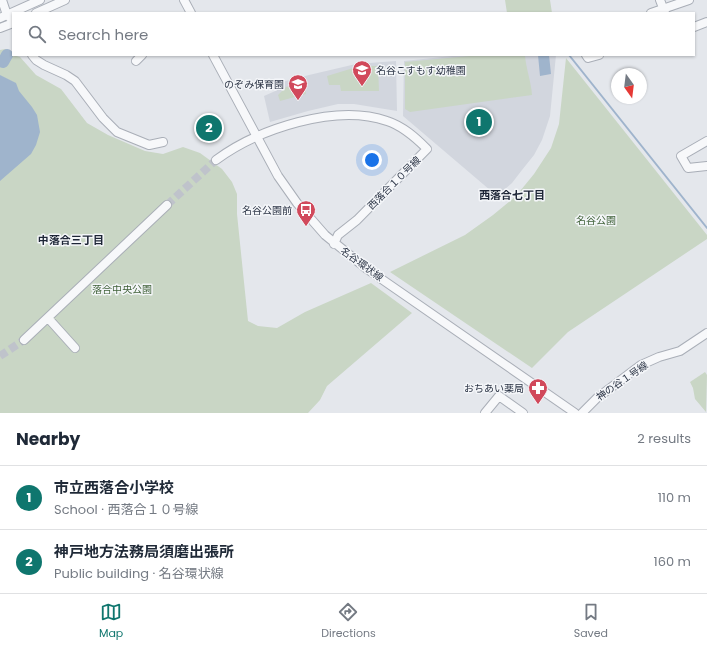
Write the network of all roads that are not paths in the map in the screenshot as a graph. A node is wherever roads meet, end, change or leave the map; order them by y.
1 (2, 0) edge
2 (40, 0) edge
3 (65, 0) edge
4 (184, 0) edge
5 (660, 0) edge
6 (689, 0) edge
7 (0, 3) edge
8 (664, 11) edge
9 (20, 12) edge
10 (38, 12) edge
11 (190, 12) edge
12 (8, 19) edge
13 (707, 22) edge
14 (695, 27) edge
15 (0, 28) edge
16 (33, 56) edge
17 (214, 56) edge
18 (587, 56) edge
19 (595, 56) edge
20 (257, 137) junction
21 (707, 141) edge
22 (163, 142) dead end
23 (216, 160) tunnel mouth
24 (707, 166) edge
25 (167, 205) tunnel mouth
26 (334, 244) junction
27 (48, 318) junction
28 (707, 332) edge
29 (24, 340) tunnel mouth
30 (75, 348) dead end
31 (484, 413) edge
32 (523, 413) edge
33 (575, 413) edge
34 (582, 413) edge

1 - 7 street
1 - 12 street
2 - 9 street
3 - 10 street
4 - 11 street
5 - 8 street
6 - 8 street
12 - 15 street
13 - 14 street
16 - 22 street
17 - 20 street, 名谷環状線
18 - 19 street
20 - 23 street
20 - 26 street, 名谷環状線
20 - 26 street, 西落合１０号線
21 - 24 street
25 - 27 street
26 - 33 street, 名谷環状線
27 - 29 street
27 - 30 street
28 - 34 street, 神の谷１号線
31 - 32 street

